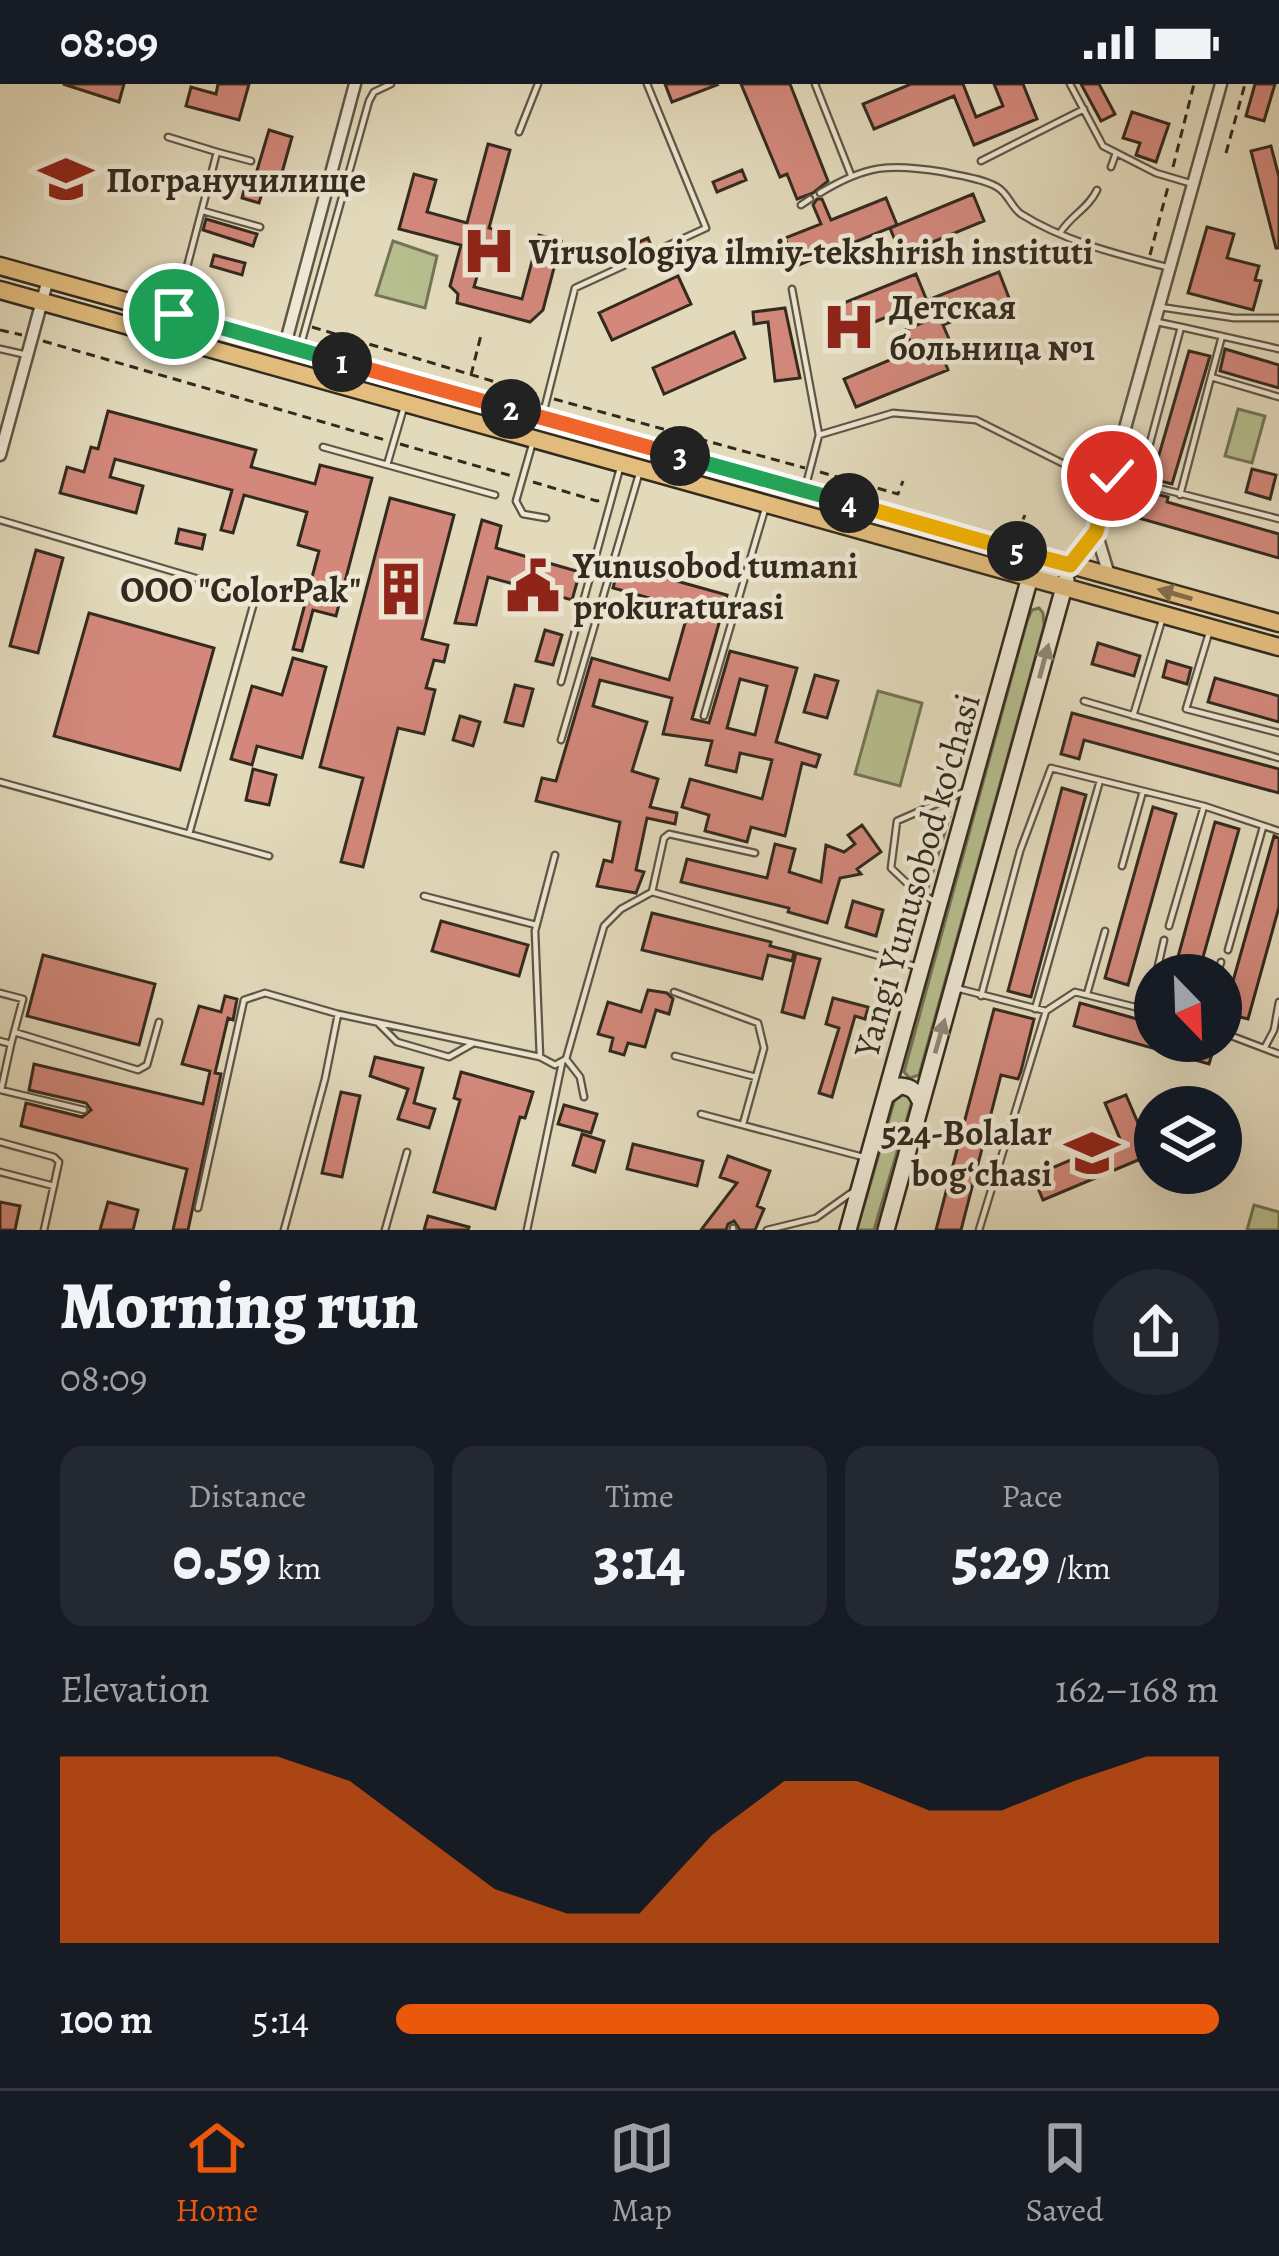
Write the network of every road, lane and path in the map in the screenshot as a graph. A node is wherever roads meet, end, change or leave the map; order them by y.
1 (356, 84) edge
2 (391, 84) edge
3 (538, 84) edge
4 (647, 84) edge
5 (815, 84) edge
6 (1070, 84) edge
7 (1221, 84) edge
8 (1245, 84) edge
9 (1084, 109) junction
10 (519, 132) dead end
11 (168, 137) dead end
12 (217, 152) junction
13 (1116, 153) junction
14 (1226, 153) dead end
15 (981, 160) dead end
16 (251, 161) dead end
17 (1111, 167) dead end
18 (851, 175) junction
19 (1193, 184) junction
20 (1097, 190) dead end
21 (820, 193) dead end
22 (810, 199) dead end
23 (801, 205) dead end
24 (203, 211) junction
25 (260, 227) dead end
26 (1060, 233) junction
27 (0, 266) edge
28 (1170, 268) junction
29 (48, 279) junction
30 (0, 290) edge
31 (792, 290) dead end
32 (42, 301) junction
33 (1159, 306) junction
34 (174, 314) junction
35 (1279, 318) edge
36 (1155, 321) junction
37 (307, 325) junction
38 (1181, 327) junction
39 (0, 330) edge
40 (482, 335) dead end
41 (1222, 336) junction
42 (32, 338) junction
43 (292, 347) junction
44 (0, 349) edge
45 (1279, 350) edge
46 (27, 355) junction
47 (279, 368) junction
48 (470, 376) junction
49 (1211, 377) junction
50 (1279, 397) edge
51 (547, 398) junction
52 (405, 403) junction
53 (542, 417) junction
54 (569, 425) junction
55 (819, 435) junction
56 (533, 438) junction
57 (394, 442) junction
58 (322, 447) dead end
59 (563, 447) junction
60 (0, 455) edge
61 (621, 463) junction
62 (387, 465) junction
63 (640, 468) junction
64 (812, 470) junction
65 (1078, 471) dead end
66 (1112, 476) junction
67 (522, 479) junction
68 (903, 481) dead end
69 (1139, 484) junction
70 (804, 491) junction
71 (495, 495) dead end
72 (1180, 495) junction
73 (612, 497) junction
74 (766, 503) junction
75 (1024, 515) dead end
76 (546, 518) dead end
77 (1279, 519) edge
78 (0, 520) edge
79 (1096, 532) junction
80 (1017, 533) dead end
81 (1070, 565) junction
82 (1109, 576) junction
83 (1030, 577) junction
84 (1064, 586) junction
85 (1164, 615) junction
86 (1279, 623) edge
87 (1210, 628) junction
88 (1279, 647) edge
89 (561, 682) dead end
90 (1084, 701) dead end
91 (704, 716) dead end
92 (1133, 716) junction
93 (1279, 733) edge
94 (561, 740) dead end
95 (1279, 758) edge
96 (1100, 781) junction
97 (0, 782) edge
98 (971, 789) junction
99 (1143, 791) junction
100 (1204, 806) junction
101 (1263, 827) junction
102 (1279, 831) edge
103 (189, 834) junction
104 (755, 853) dead end
105 (556, 855) dead end
106 (269, 856) dead end
107 (1122, 866) dead end
108 (652, 892) junction
109 (424, 896) dead end
110 (939, 904) junction
111 (536, 925) junction
112 (1169, 926) dead end
113 (1105, 931) dead end
114 (1164, 940) dead end
115 (1228, 950) dead end
116 (1161, 954) edge
117 (922, 968) junction
118 (953, 987) junction
119 (674, 992) dead end
120 (0, 993) edge
121 (1087, 994) junction
122 (981, 996) junction
123 (1279, 1002) edge
124 (1134, 1006) edge
125 (1035, 1009) junction
126 (1046, 1011) junction
127 (338, 1014) junction
128 (159, 1022) dead end
129 (378, 1023) junction
130 (14, 1032) junction
131 (1242, 1039) edge
132 (0, 1041) edge
133 (473, 1043) junction
134 (11, 1044) junction
135 (1265, 1047) junction
136 (1279, 1054) edge
137 (675, 1056) dead end
138 (540, 1058) junction
139 (564, 1061) junction
140 (756, 1077) junction
141 (886, 1096) junction
142 (584, 1097) dead end
143 (921, 1103) junction
144 (84, 1110) dead end
145 (701, 1114) dead end
146 (743, 1124) junction
147 (0, 1142) edge
148 (407, 1152) dead end
149 (868, 1159) junction
150 (0, 1172) edge
151 (54, 1186) junction
152 (861, 1186) junction
153 (198, 1208) dead end
154 (44, 1230) edge
155 (284, 1230) edge
156 (386, 1230) edge
157 (526, 1230) edge
158 (767, 1230) edge
159 (848, 1230) edge
160 (886, 1230) edge
161 (979, 1230) edge

1 - 43 street
2 - 37 lane
3 - 10 lane
4 - 51 lane
5 - 18 lane
6 - 9 lane
7 - 19 street
8 - 14 path
9 - 13 lane
9 - 15 lane
11 - 12 lane
12 - 16 lane
12 - 24 lane
13 - 17 lane
13 - 19 lane
18 - 21 lane
18 - 26 lane
19 - 28 street
20 - 26 lane
22 - 23 lane
24 - 25 lane
24 - 34 lane
26 - 28 lane
27 - 29 main road
28 - 33 street
29 - 32 street
29 - 34 main road
30 - 32 main road
31 - 55 lane
32 - 42 street
32 - 47 main road
33 - 35 lane
33 - 36 street
34 - 43 main road
36 - 38 lane
36 - 66 street
37 - 43 lane
37 - 48 path
38 - 41 lane
38 - 69 lane
39 - 42 path
40 - 48 path
41 - 45 lane
41 - 49 lane
42 - 46 street
42 - 57 path
43 - 47 main road
43 - 53 main road
44 - 46 lane
46 - 60 street
47 - 52 main road
48 - 51 path
49 - 50 lane
49 - 72 lane
51 - 53 lane
51 - 64 path
52 - 56 main road
52 - 57 lane
53 - 54 main road
54 - 59 main road
54 - 70 main road
55 - 64 lane
55 - 65 lane
56 - 59 main road
56 - 67 lane
57 - 62 lane
57 - 67 path
58 - 62 lane
59 - 61 main road
61 - 63 main road
61 - 73 lane
62 - 71 lane
63 - 74 main road
63 - 94 lane
64 - 68 path
64 - 70 lane
66 - 69 lane
66 - 79 street
67 - 73 path
67 - 76 lane
69 - 72 lane
70 - 81 main road
72 - 77 lane
73 - 89 lane
74 - 83 main road
74 - 91 lane
75 - 80 path
78 - 103 lane
79 - 81 street
79 - 82 street
81 - 82 main road
81 - 83 main road
81 - 84 main road, Yangi Yunusobod ko'chasi
86 -> 82 main road
83 - 84 main road
83 - 98 main road, Yangi Yunusobod ko'chasi
84 - 85 main road
118 -> 84 main road, Yangi Yunusobod ko'chasi
85 - 87 main road
85 - 92 lane
87 - 88 main road
87 - 93 lane
90 - 92 lane
92 - 95 lane
96 - 99 lane
96 - 122 lane
96 - 125 lane
97 - 103 lane
98 - 110 main road, Yangi Yunusobod ko'chasi
98 - 110 lane
99 - 100 lane
99 - 107 lane
100 - 101 lane
100 - 112 lane
101 - 102 lane
101 - 115 lane
103 - 106 lane
104 - 108 lane
105 - 111 lane
108 - 117 lane
108 - 139 lane
109 - 111 lane
110 - 117 main road, Yangi Yunusobod ko'chasi
111 - 138 lane
113 - 121 lane
114 - 116 lane
117 - 141 main road, Yangi Yunusobod ko'chasi
118 - 122 lane
143 -> 118 main road, Yangi Yunusobod ko'chasi
119 - 140 lane
120 - 130 lane
121 - 124 lane
121 - 126 lane
122 - 125 lane
123 - 135 lane
125 - 126 lane
126 - 161 lane
127 - 129 lane
127 - 153 lane
127 - 155 lane
128 - 130 lane
129 - 133 lane
129 - 133 lane
130 - 134 lane
131 - 135 lane
132 - 134 lane
133 - 138 lane
134 - 144 lane
135 - 136 lane
137 - 140 lane
138 - 139 lane
139 - 142 lane
139 - 157 lane
140 - 146 lane
141 - 143 main road
141 - 149 main road, Yangi Yunusobod ko'chasi
143 - 160 main road, Yangi Yunusobod ko'chasi
145 - 146 lane
146 - 149 lane
147 - 151 lane
148 - 156 lane
149 - 152 main road, Yangi Yunusobod ko'chasi
150 - 151 lane
151 - 154 lane
152 - 158 lane
152 - 159 main road, Yangi Yunusobod ko'chasi

